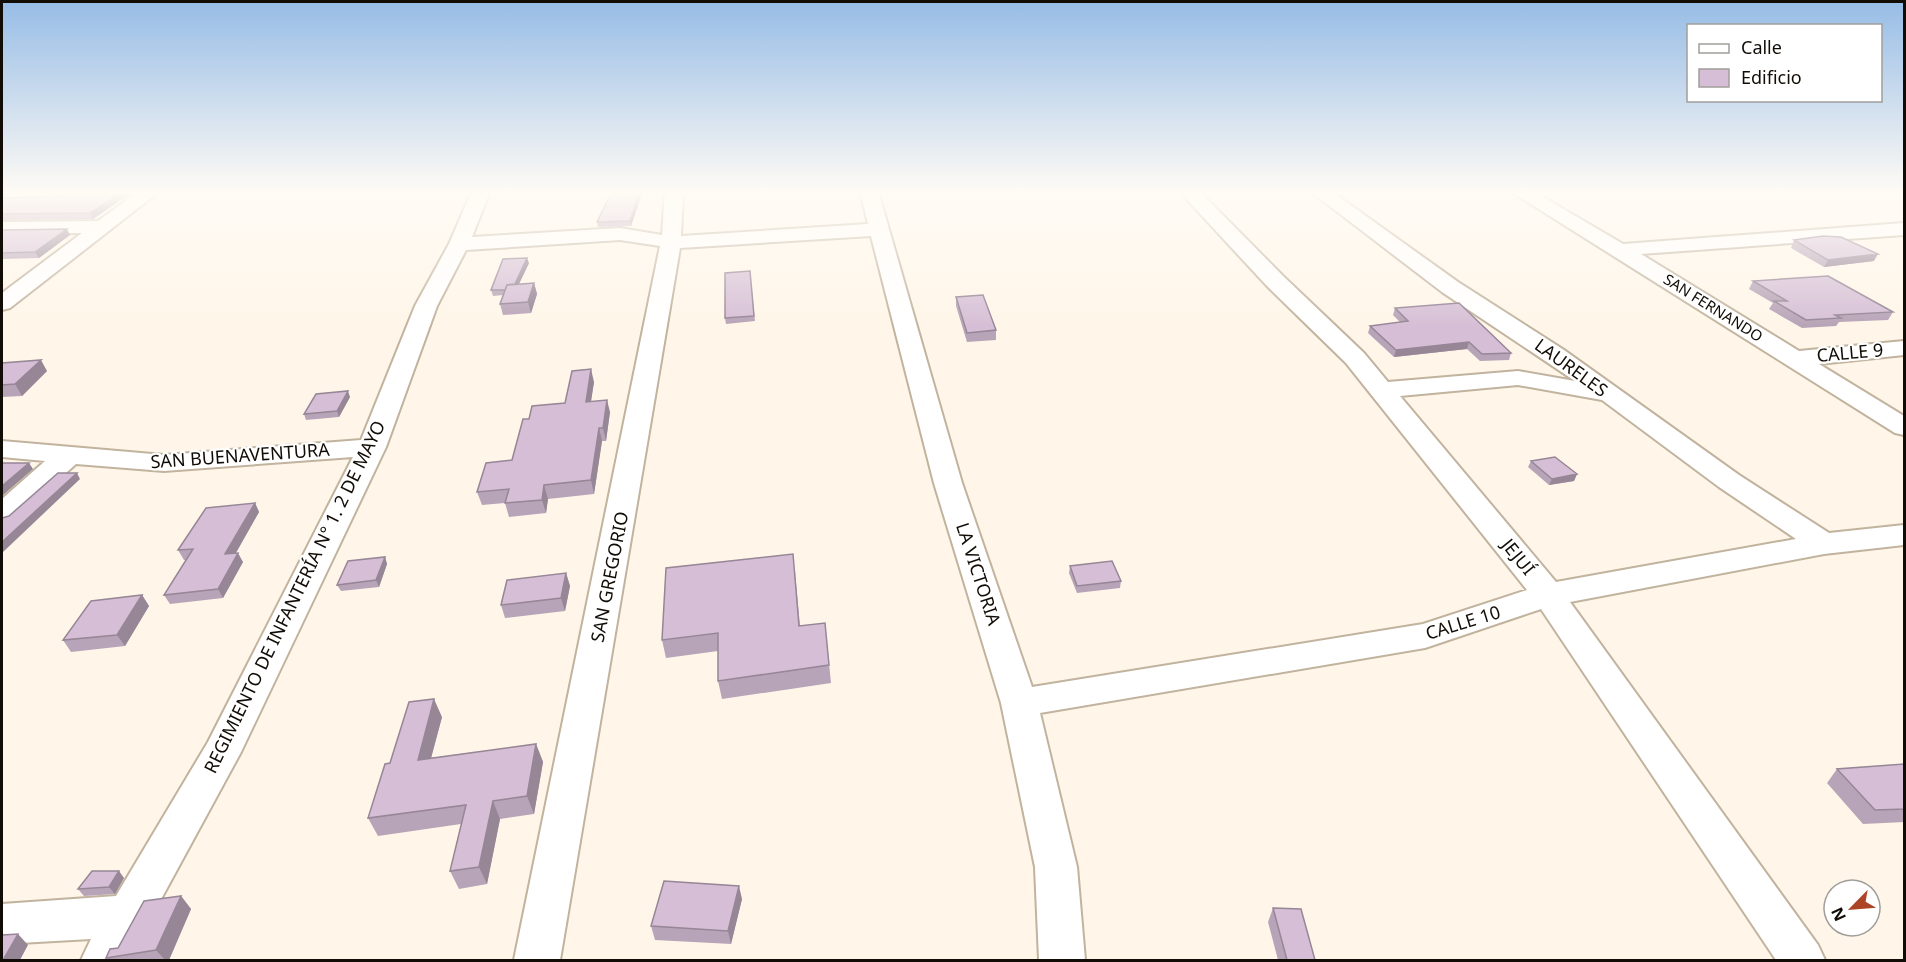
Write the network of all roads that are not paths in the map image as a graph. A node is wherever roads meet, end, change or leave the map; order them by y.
1 (90, 236) edge
2 (462, 236) edge
3 (590, 236) edge
4 (632, 236) edge
5 (671, 236) edge
6 (794, 236) edge
7 (883, 236) edge
8 (1231, 236) edge
9 (1380, 236) edge
10 (1594, 236) edge
11 (1811, 236) edge
12 (671, 242) junction
13 (459, 244) junction
14 (1618, 250) junction
15 (2, 303) edge
16 (1905, 348) edge
17 (1796, 358) junction
18 (1382, 390) junction
19 (1607, 394) junction
20 (1905, 427) edge
21 (372, 447) junction
22 (2, 449) edge
23 (70, 454) junction
24 (2, 514) edge
25 (1905, 536) edge
26 (1824, 544) junction
27 (1548, 595) junction
28 (1019, 703) junction
29 (131, 916) junction
30 (2, 924) edge
31 (104, 960) edge
32 (537, 960) edge
33 (1062, 960) edge
34 (1802, 960) edge

1 - 15 street
2 - 13 street, REGIMIENTO DE INFANTERÍA N° 1. 2 DE MAYO
3 - 13 street
4 - 12 street
5 - 12 street, SAN GREGORIO
6 - 12 street
7 - 28 street, LA VICTORIA
8 - 18 street, JEJUÍ
9 - 19 street, LAURELES
10 - 14 street, SAN FERNANDO
11 - 14 street
12 - 32 street, SAN GREGORIO
13 - 21 street, REGIMIENTO DE INFANTERÍA N° 1. 2 DE MAYO
14 - 17 street, SAN FERNANDO
16 - 17 street, CALLE 9
17 - 20 street, SAN FERNANDO
18 - 19 street
18 - 27 street, JEJUÍ
19 - 26 street, LAURELES
21 - 23 street, SAN BUENAVENTURA
21 - 29 street, REGIMIENTO DE INFANTERÍA N° 1. 2 DE MAYO
22 - 23 street, SAN BUENAVENTURA
23 - 24 street
25 - 26 street, CALLE 10
26 - 27 street, CALLE 10
27 - 28 street, CALLE 10
27 - 34 street, JEJUÍ
28 - 33 street, LA VICTORIA
29 - 30 street
29 - 31 street, REGIMIENTO DE INFANTERÍA N° 1. 2 DE MAYO

